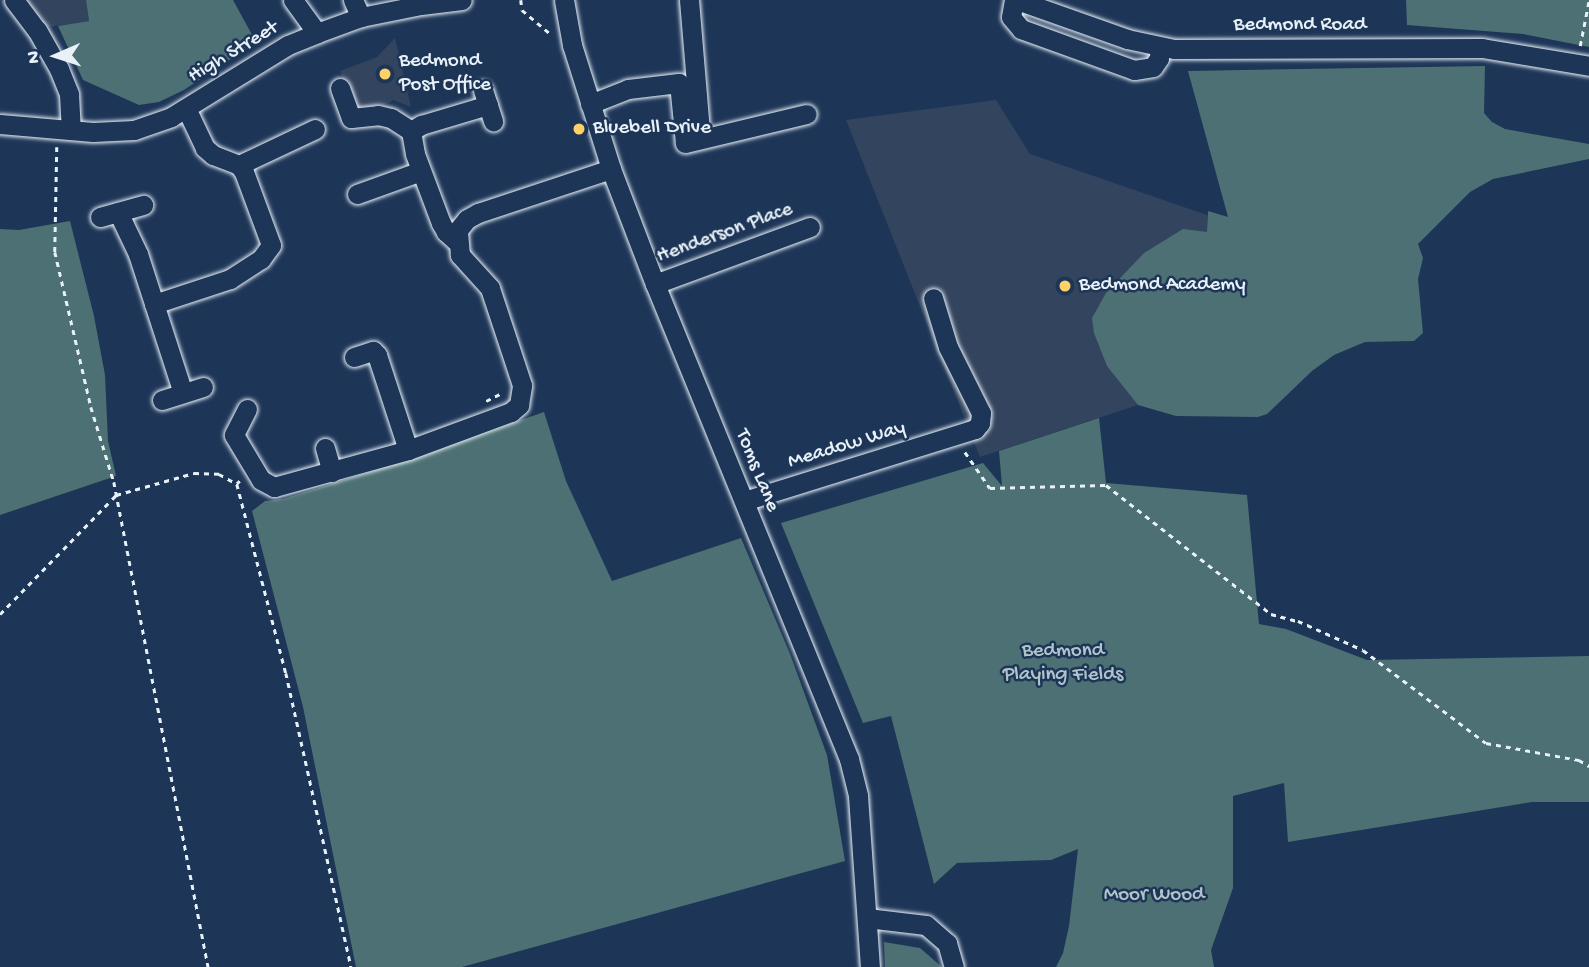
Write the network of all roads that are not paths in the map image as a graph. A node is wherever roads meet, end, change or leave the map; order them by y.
1 (14, 0) edge
2 (293, 0) edge
3 (462, 0) edge
4 (564, 0) edge
5 (689, 0) edge
6 (1016, 0) edge
7 (415, 3) edge
8 (357, 9) edge
9 (317, 33) junction
10 (1160, 47) junction
11 (1583, 65) edge
12 (340, 88) dead end
13 (590, 104) junction
14 (488, 106) dead end
15 (186, 108) junction
16 (807, 114) dead end
17 (0, 124) edge
18 (314, 129) dead end
19 (64, 130) junction
20 (411, 131) junction
21 (700, 132) dead end
22 (239, 164) junction
23 (611, 169) junction
24 (421, 171) junction
25 (357, 194) dead end
26 (143, 205) dead end
27 (810, 227) dead end
28 (456, 241) junction
29 (655, 284) junction
30 (933, 298) dead end
31 (154, 304) junction
32 (354, 357) dead end
33 (203, 387) dead end
34 (183, 394) junction
35 (162, 400) dead end
36 (247, 409) dead end
37 (325, 448) dead end
38 (408, 450) junction
39 (332, 472) junction
40 (744, 501) junction
41 (867, 918) junction
42 (870, 967) edge
43 (954, 967) edge

1 - 19 street
2 - 9 street
3 - 7 street, High Street
4 - 13 street, Toms Lane
5 - 21 street
6 - 10 street, Bedmond Road
6 - 10 street
7 - 8 street, High Street
8 - 9 street, High Street
9 - 15 street, High Street
10 - 11 street, Bedmond Road
12 - 20 street
13 - 16 street
13 - 23 street, Toms Lane
14 - 20 street
15 - 19 street, High Street
15 - 22 street
17 - 19 street, High Street
18 - 22 street
20 - 24 street
22 - 31 street
23 - 28 street
23 - 29 street, Toms Lane
24 - 25 street
24 - 28 street
26 - 31 street
27 - 29 street, Henderson Place
28 - 38 street
29 - 40 street, Toms Lane
30 - 40 street, Meadow Way
31 - 34 street
32 - 38 street
33 - 34 street
34 - 35 street
36 - 39 street
37 - 39 street
38 - 39 street
40 - 41 street, Toms Lane
41 - 42 street, Toms Lane
41 - 43 street

